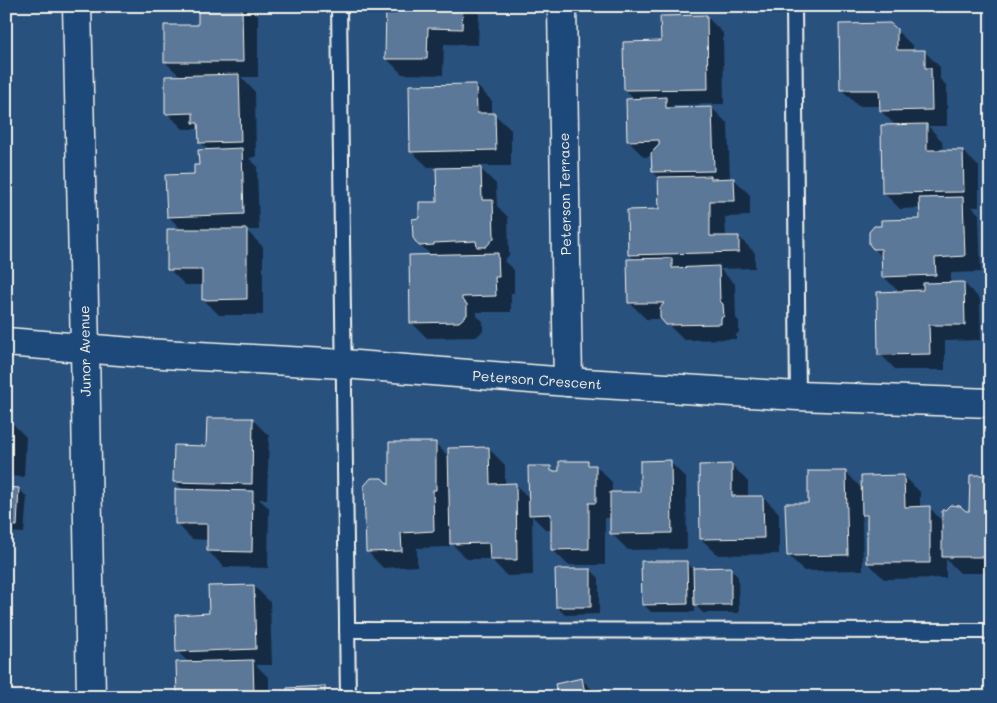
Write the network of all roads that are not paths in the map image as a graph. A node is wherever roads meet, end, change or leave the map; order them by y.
1 (77, 6) edge
2 (340, 6) edge
3 (562, 6) edge
4 (794, 6) edge
5 (6, 342) edge
6 (85, 348) junction
7 (344, 364) junction
8 (568, 382) junction
9 (798, 396) junction
10 (991, 403) edge
11 (347, 630) junction
12 (991, 631) edge
13 (91, 697) edge
14 (348, 697) edge

1 - 6 street, Junor Avenue
2 - 7 lane
3 - 8 street, Peterson Terrace
4 - 9 lane
5 - 6 street, Peterson Crescent
6 - 7 street, Peterson Crescent
6 - 13 street, Junor Avenue
7 - 8 street, Peterson Crescent
7 - 11 lane
8 - 9 street, Peterson Crescent
9 - 10 street, Peterson Crescent
11 - 12 lane
11 - 14 lane

